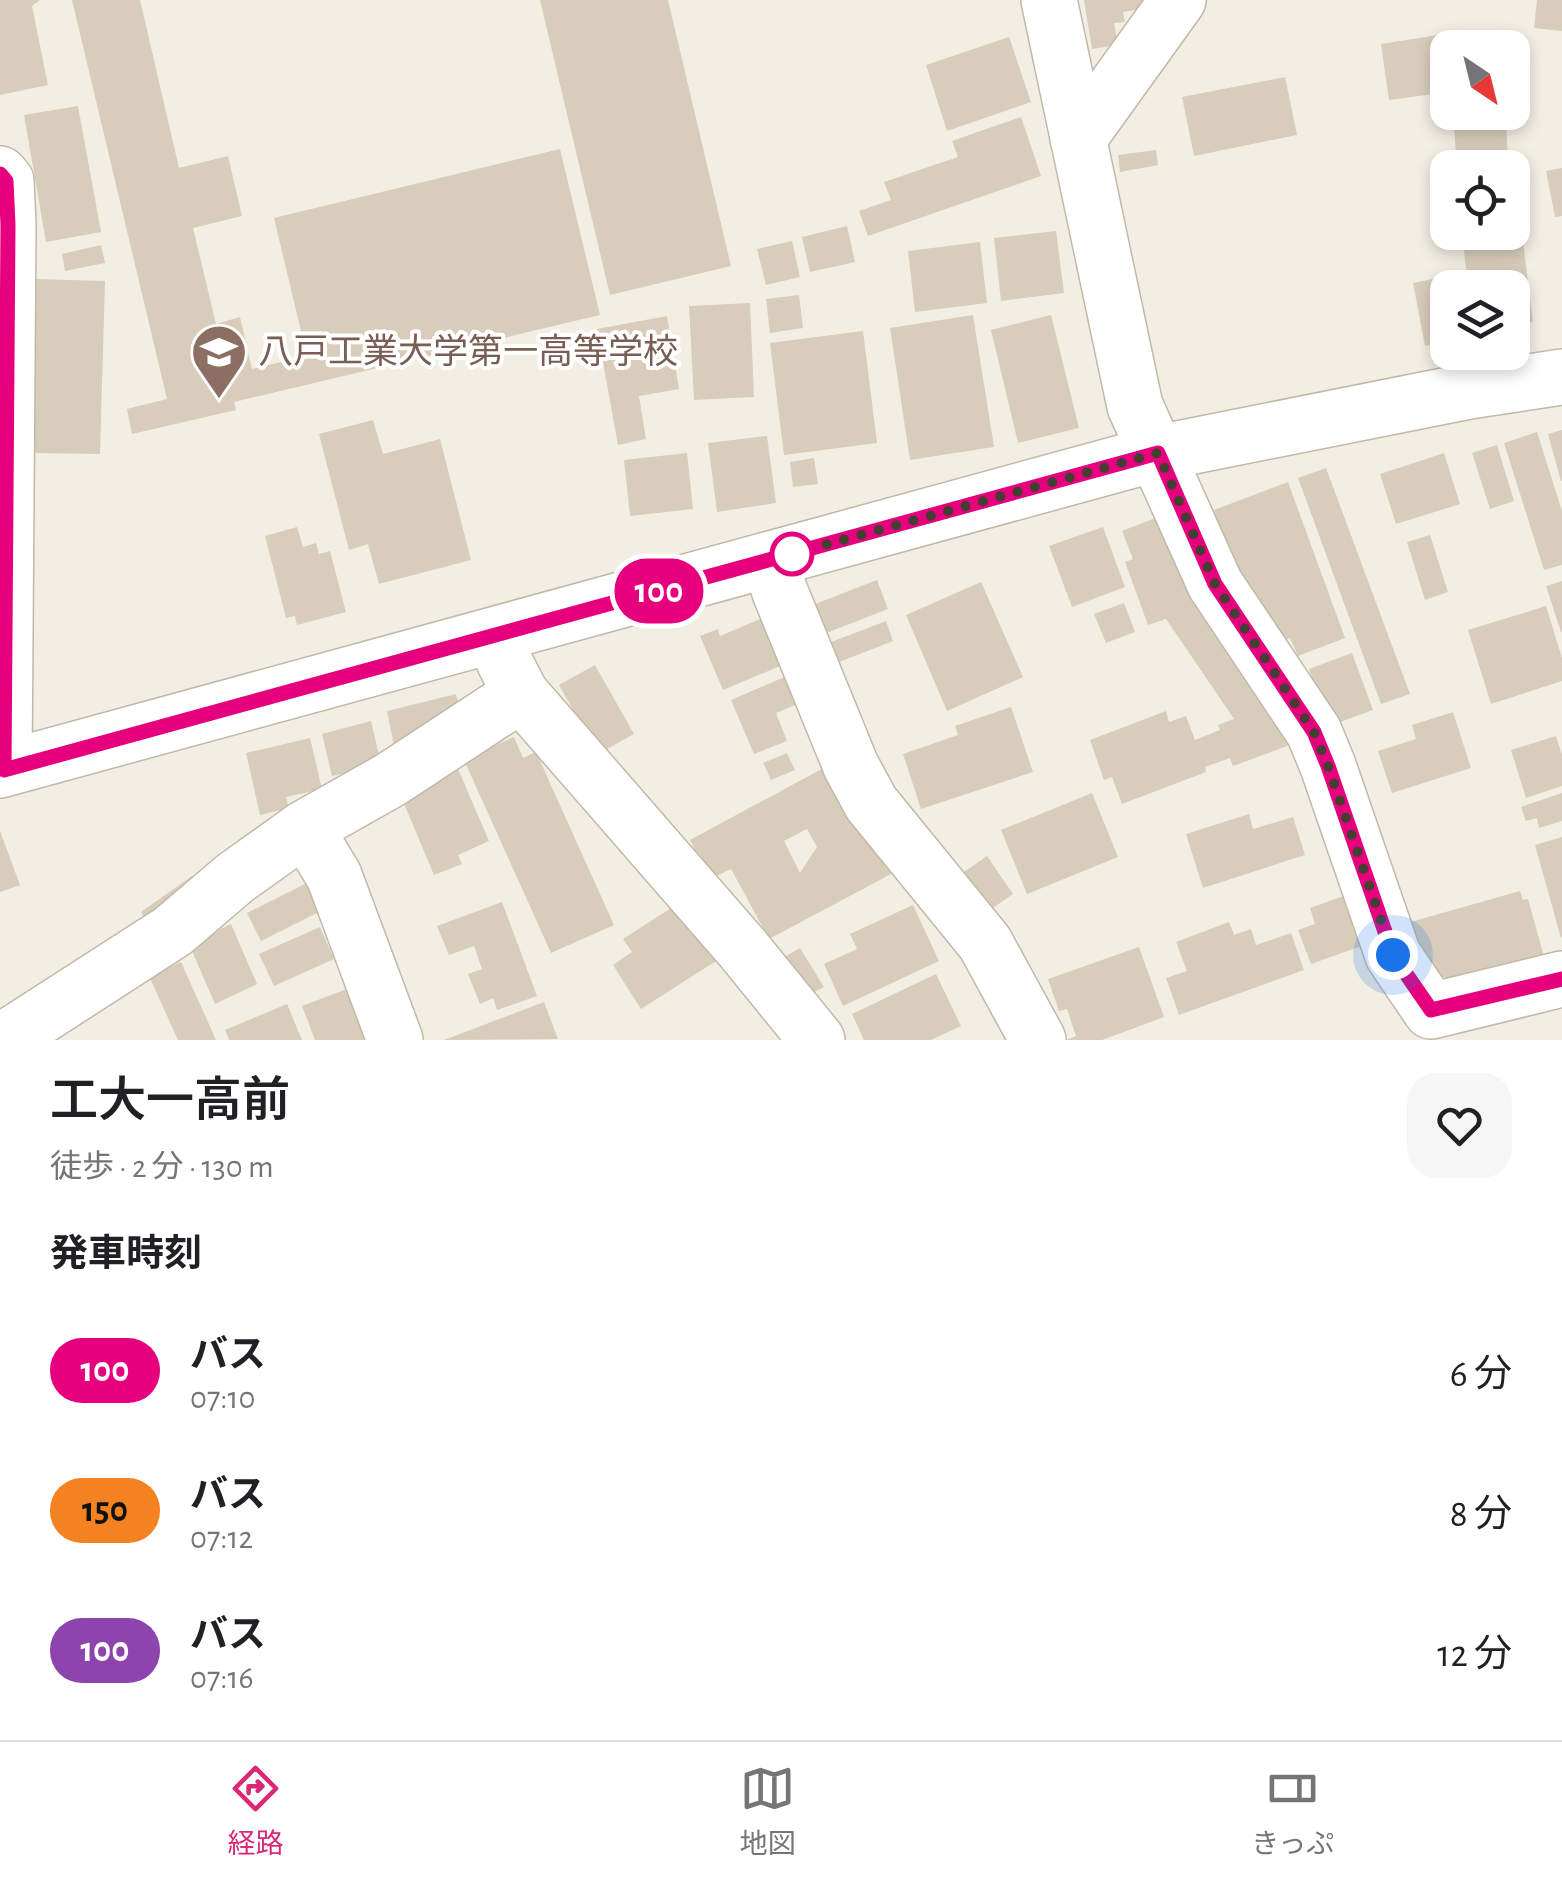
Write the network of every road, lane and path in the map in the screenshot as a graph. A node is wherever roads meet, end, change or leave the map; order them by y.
1 (1049, 0) edge
2 (1178, 0) edge
3 (1078, 139) junction
4 (0, 174) edge
5 (1562, 377) edge
6 (1158, 453) junction
7 (770, 560) junction
8 (494, 636) junction
9 (521, 694) junction
10 (2, 770) edge
11 (305, 828) junction
12 (1562, 979) edge
13 (1435, 1025) edge
14 (4, 1040) edge
15 (395, 1040) edge
16 (817, 1040) edge
17 (1038, 1040) edge

1 - 3 street
2 - 3 street
3 - 6 street
4 - 10 street
5 - 6 street
6 - 7 street
6 - 13 street
7 - 8 street
7 - 17 street
8 - 9 street
8 - 10 street
9 - 11 street
9 - 16 street
11 - 14 street
11 - 15 street
12 - 13 street

